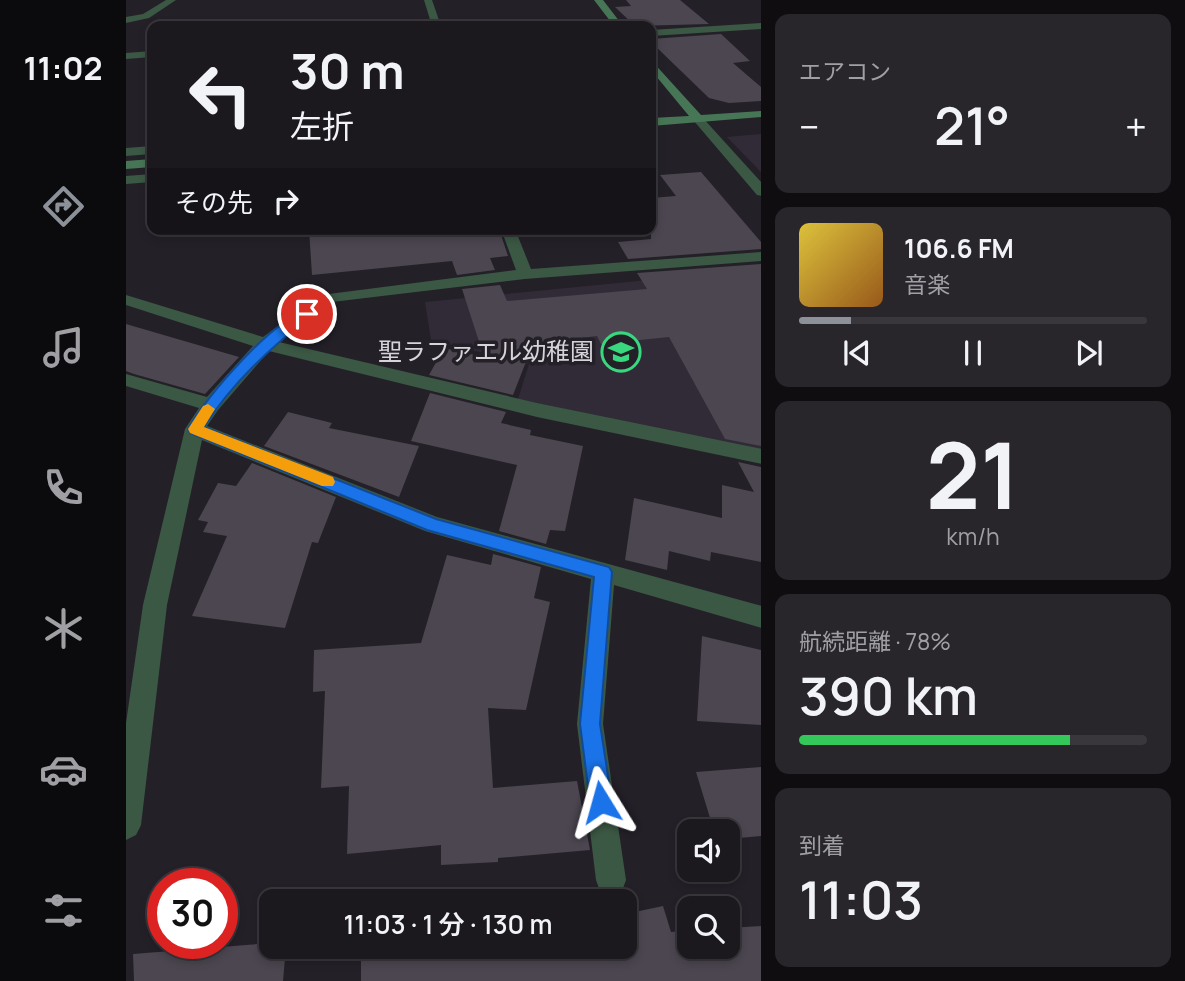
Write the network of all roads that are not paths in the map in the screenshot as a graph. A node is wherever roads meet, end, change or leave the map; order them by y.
1 (172, 0) edge
2 (428, 0) edge
3 (598, 0) edge
4 (126, 20) edge
5 (435, 21) edge
6 (615, 21) edge
7 (761, 26) edge
8 (656, 33) edge
9 (147, 54) edge
10 (126, 56) edge
11 (656, 69) edge
12 (761, 114) edge
13 (698, 119) junction
14 (656, 122) edge
15 (147, 150) edge
16 (126, 152) edge
17 (147, 163) edge
18 (126, 165) edge
19 (147, 178) edge
20 (126, 180) edge
21 (761, 192) edge
22 (510, 235) edge
23 (761, 256) edge
24 (526, 274) junction
25 (126, 300) edge
26 (265, 344) junction
27 (126, 380) edge
28 (211, 405) junction
29 (195, 429) junction
30 (761, 457) edge
31 (603, 572) junction
32 (761, 617) edge
33 (126, 825) edge
34 (611, 880) dead end

1 - 4 street
2 - 5 street
3 - 6 street
7 - 8 street
9 - 10 street
11 - 13 street
12 - 13 street
13 - 14 street
13 - 21 street
15 - 16 street
17 - 18 street
19 - 20 street
22 - 24 street
23 - 24 street
24 - 26 street
25 - 26 street
26 - 28 street
26 - 30 street
27 - 28 street
28 - 29 street
29 - 31 street
29 - 33 street
31 - 32 street
31 - 34 street

